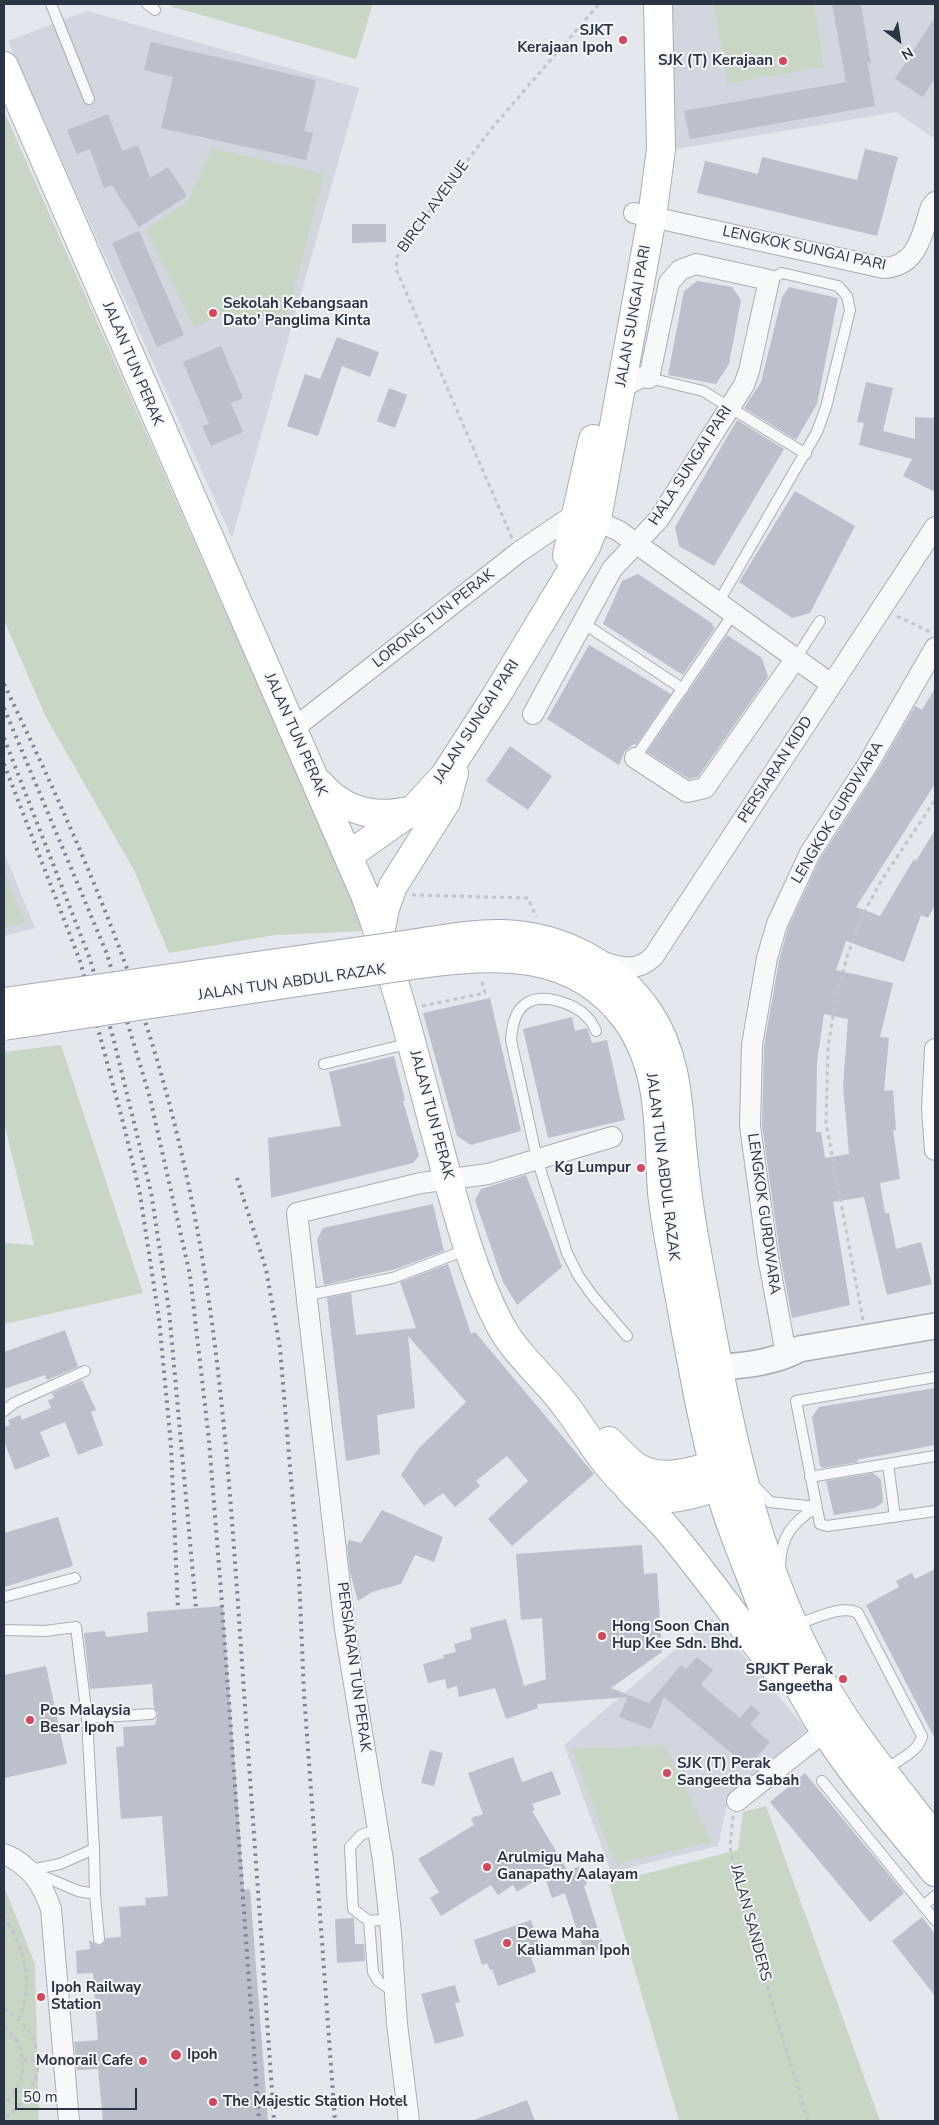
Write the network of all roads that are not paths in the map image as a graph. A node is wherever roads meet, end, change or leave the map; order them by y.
1 (51, 4) edge
2 (640, 4) edge
3 (658, 4) edge
4 (4, 66) edge
5 (651, 82) junction
6 (89, 99) dead end
7 (935, 202) edge
8 (643, 215) junction
9 (641, 276) junction
10 (769, 280) junction
11 (669, 283) junction
12 (649, 378) junction
13 (621, 388) junction
14 (729, 408) junction
15 (806, 454) junction
16 (587, 516) junction
17 (935, 527) edge
18 (636, 543) junction
19 (726, 609) junction
20 (820, 621) dead end
21 (583, 623) junction
22 (935, 648) edge
23 (796, 658) junction
24 (832, 684) junction
25 (683, 688) junction
26 (533, 714) dead end
27 (293, 729) junction
28 (462, 748) junction
29 (635, 758) joint
30 (315, 780) junction
31 (413, 810) junction
32 (349, 855) junction
33 (380, 934) junction
34 (418, 954) junction
35 (591, 958) junction
36 (4, 1002) edge
37 (4, 1026) edge
38 (596, 1031) dead end
39 (411, 1043) junction
40 (935, 1050) edge
41 (324, 1064) dead end
42 (933, 1108) edge
43 (612, 1137) dead end
44 (935, 1150) edge
45 (537, 1159) junction
46 (448, 1180) junction
47 (469, 1249) junction
48 (308, 1294) junction
49 (935, 1326) edge
50 (627, 1336) dead end
51 (791, 1346) junction
52 (709, 1362) junction
53 (85, 1371) dead end
54 (935, 1377) edge
55 (565, 1405) junction
56 (4, 1411) edge
57 (935, 1456) edge
58 (888, 1464) junction
59 (728, 1472) junction
60 (810, 1477) junction
61 (629, 1489) junction
62 (816, 1507) junction
63 (935, 1511) edge
64 (895, 1517) junction
65 (75, 1578) dead end
66 (781, 1592) junction
67 (4, 1597) edge
68 (794, 1626) junction
69 (4, 1630) edge
70 (151, 1714) dead end
71 (87, 1718) junction
72 (825, 1731) junction
73 (882, 1771) junction
74 (822, 1781) dead end
75 (737, 1801) road end
76 (379, 1828) junction
77 (935, 1838) edge
78 (94, 1849) junction
79 (4, 1854) edge
80 (30, 1870) junction
81 (935, 1872) edge
82 (95, 1894) junction
83 (935, 1896) edge
84 (923, 1906) junction
85 (390, 1919) junction
86 (935, 1920) edge
87 (370, 1921) junction
88 (99, 1939) dead end
89 (395, 1992) junction
90 (69, 2121) edge
91 (409, 2121) edge

1 - 6 lane
2 - 5 main road, JALAN SUNGAI PARI
3 - 5 main road, JALAN SUNGAI PARI
4 - 27 main road, JALAN TUN PERAK
5 - 8 main road, JALAN SUNGAI PARI
7 - 8 street, LENGKOK SUNGAI PARI
8 - 9 main road, JALAN SUNGAI PARI
8 - 16 main road, JALAN SUNGAI PARI
9 - 11 street
9 - 13 main road, JALAN SUNGAI PARI
10 - 11 street
10 - 14 street, HALA SUNGAI PARI
10 - 15 lane
11 - 12 street
12 - 13 street
12 - 14 lane
13 - 16 main road, JALAN SUNGAI PARI
14 - 15 lane
14 - 18 street, HALA SUNGAI PARI
15 - 19 lane
16 - 18 street
16 - 27 street, LORONG TUN PERAK
16 - 28 main road, JALAN SUNGAI PARI
17 - 24 street, PERSIARAN KIDD
18 - 19 street
18 - 21 street, HALA SUNGAI PARI
19 - 23 street
19 - 25 lane
20 - 23 lane
21 - 25 lane
21 - 26 street, HALA SUNGAI PARI
22 - 51 street, LENGKOK GURDWARA
23 - 24 street
23 - 29 street
24 - 35 street, PERSIARAN KIDD
25 - 29 lane
27 - 30 main road, JALAN TUN PERAK
28 - 31 main road, JALAN SUNGAI PARI
28 - 33 main road
30 - 31 main road
30 - 32 main road, JALAN TUN PERAK
31 - 32 main road, JALAN SUNGAI PARI
32 - 33 main road, JALAN TUN PERAK
33 - 39 main road, JALAN TUN PERAK
34 - 35 main road, JALAN TUN ABDUL RAZAK
34 - 36 main road, JALAN TUN ABDUL RAZAK, bridge
34 - 37 main road, JALAN TUN ABDUL RAZAK, bridge
34 - 52 main road, JALAN TUN ABDUL RAZAK
35 - 52 main road, JALAN TUN ABDUL RAZAK
38 - 45 lane
39 - 41 lane
39 - 46 main road, JALAN TUN PERAK
40 - 42 street
42 - 44 street
43 - 45 street
45 - 46 street
45 - 50 lane
46 - 47 main road, JALAN TUN PERAK
46 - 48 street, PERSIARAN TUN PERAK
47 - 48 lane
47 - 55 main road, JALAN TUN PERAK
48 - 76 street, PERSIARAN TUN PERAK
49 - 51 street
51 - 52 street
52 - 59 main road, JALAN TUN ABDUL RAZAK
53 - 56 lane
54 - 60 lane
55 - 59 main road, JALAN TUN PERAK
55 - 61 main road, JALAN TUN PERAK
57 - 58 lane
58 - 60 lane
58 - 64 lane
59 - 61 main road
59 - 62 lane
59 - 66 main road, JALAN TUN ABDUL RAZAK
59 - 72 main road, JALAN TUN ABDUL RAZAK
60 - 62 lane
61 - 72 main road, JALAN TUN PERAK
62 - 64 lane
62 - 66 lane
63 - 64 lane
65 - 67 lane
66 - 68 main road, JALAN TUN ABDUL RAZAK
68 - 73 main road, JALAN TUN ABDUL RAZAK
68 - 73 lane
69 - 71 lane
70 - 71 lane
71 - 78 lane
72 - 75 street
72 - 81 main road, JALAN TUN ABDUL RAZAK
73 - 77 main road, JALAN TUN ABDUL RAZAK
74 - 84 lane
76 - 85 street, PERSIARAN TUN PERAK
76 - 87 lane
78 - 80 lane
78 - 82 lane
79 - 80 street
80 - 82 lane
80 - 90 street
82 - 88 lane
83 - 84 lane
84 - 86 lane
85 - 87 lane
85 - 89 street, PERSIARAN TUN PERAK
87 - 89 lane
89 - 91 street, PERSIARAN TUN PERAK

